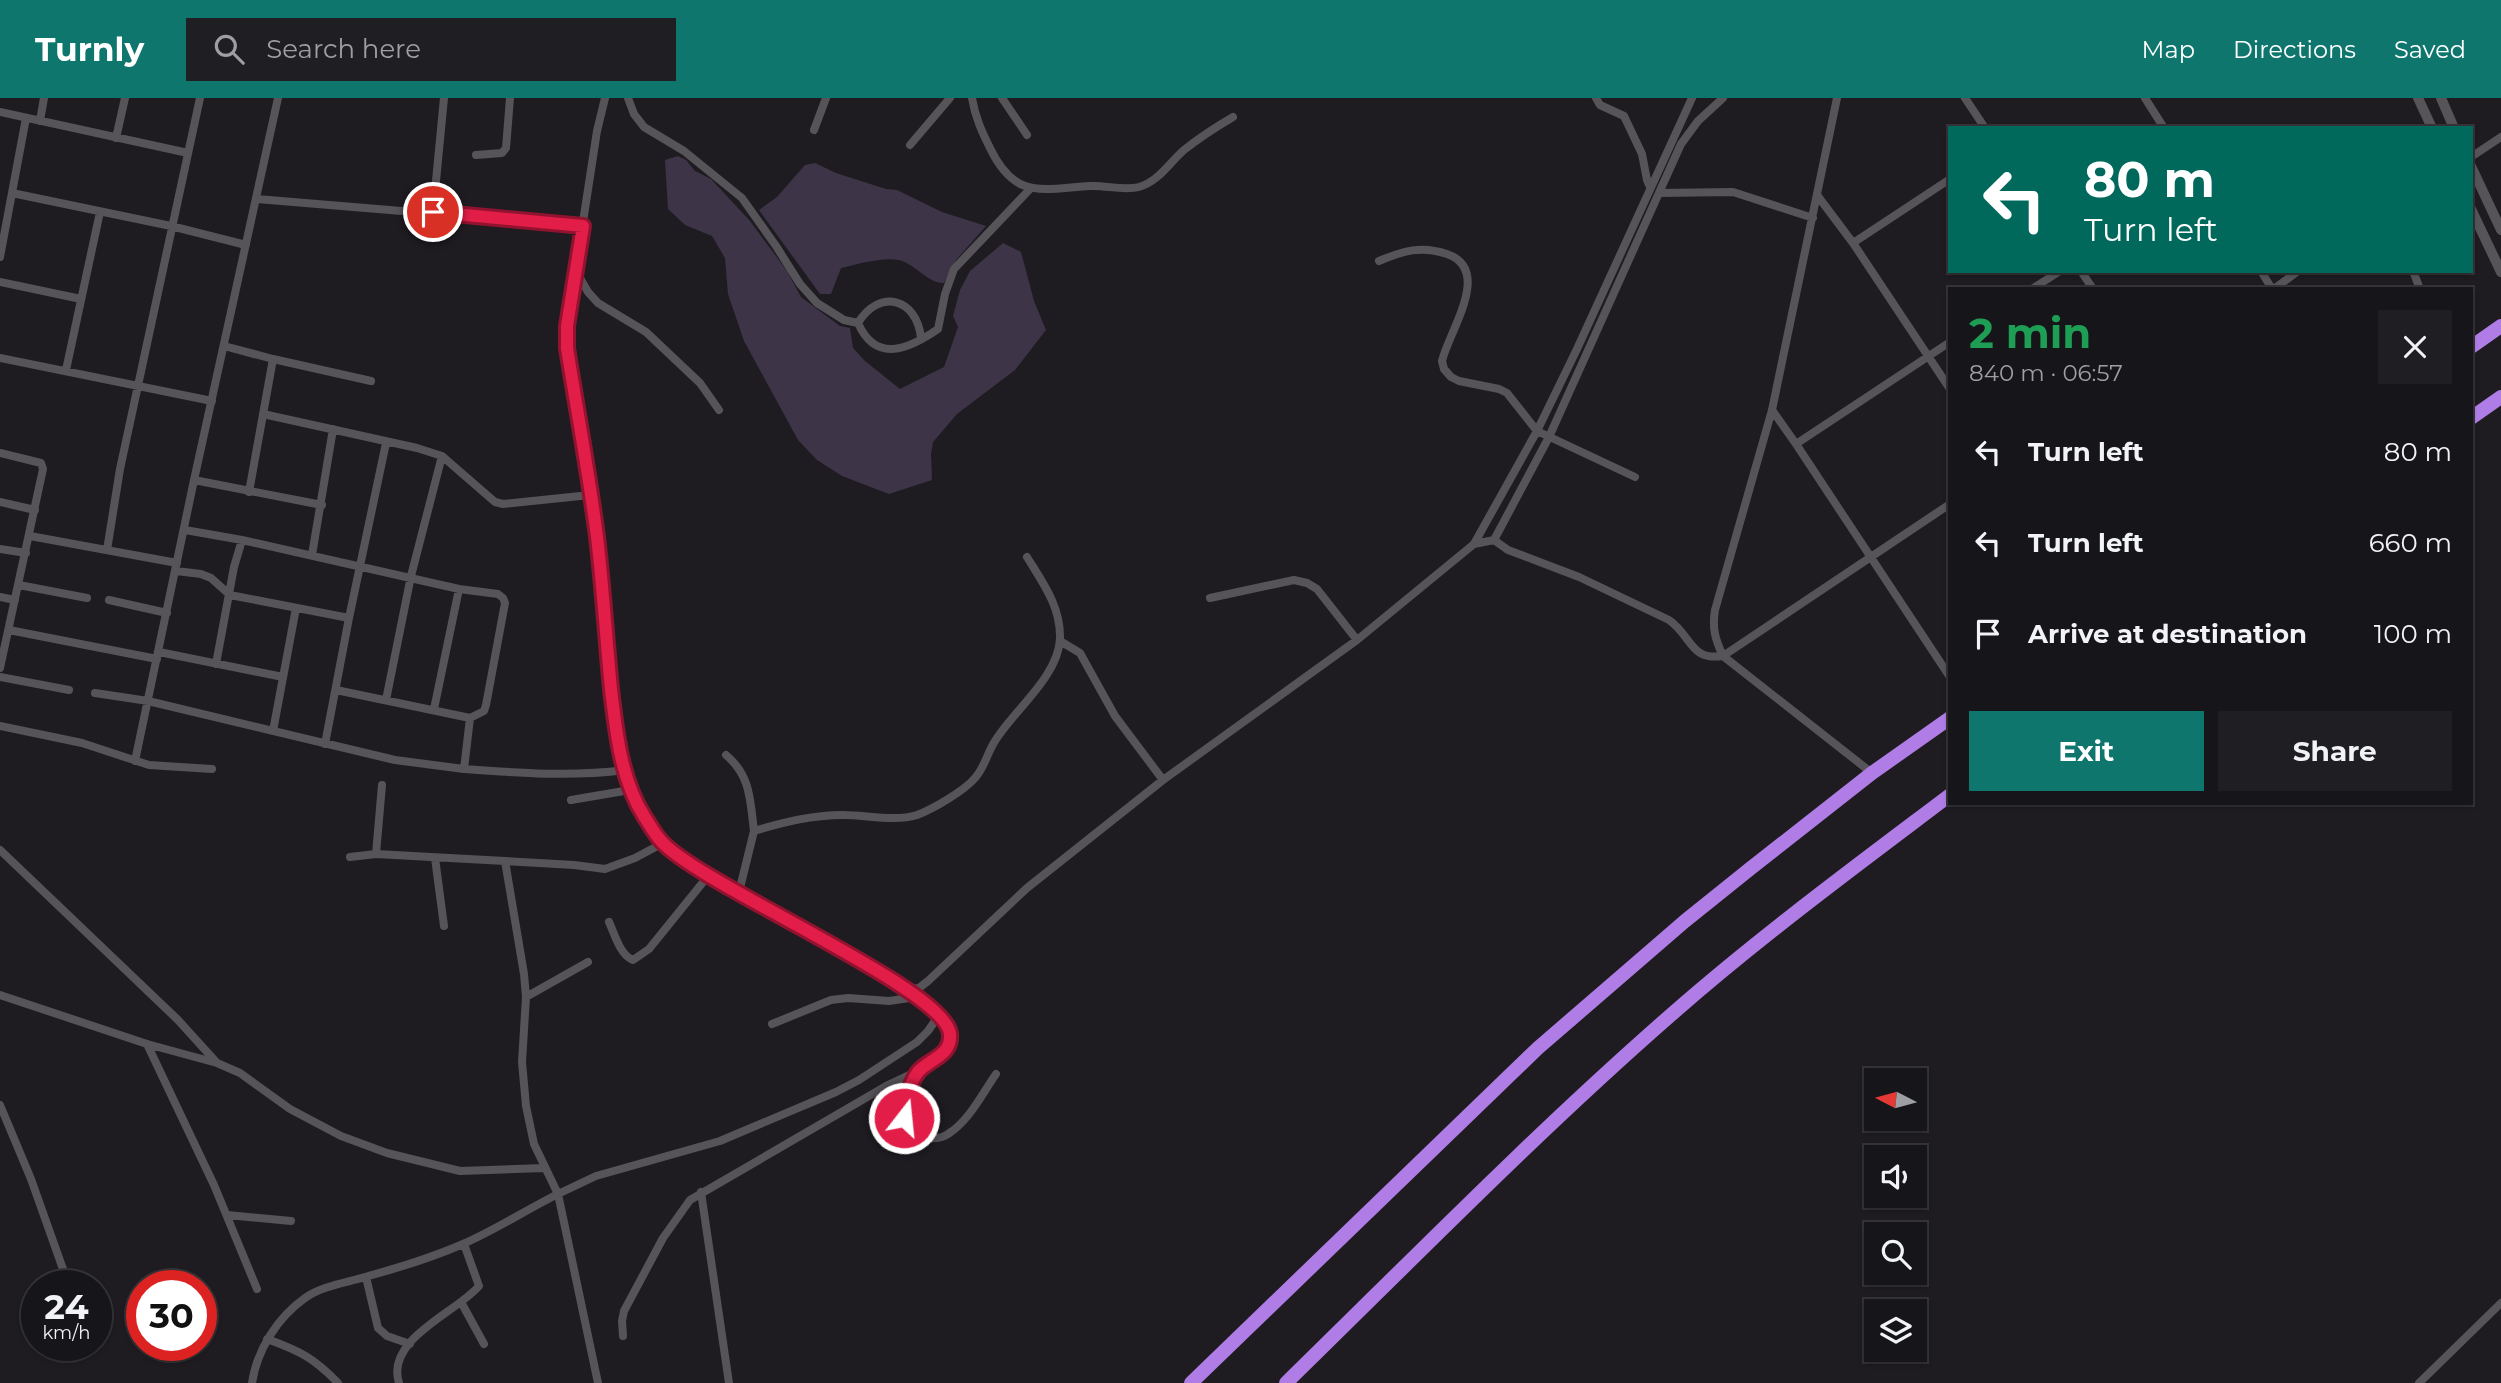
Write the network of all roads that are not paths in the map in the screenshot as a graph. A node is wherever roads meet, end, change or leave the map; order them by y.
1 (44, 98) edge
2 (125, 98) edge
3 (200, 98) edge
4 (278, 98) edge
5 (444, 98) edge
6 (510, 98) edge
7 (605, 98) edge
8 (628, 98) edge
9 (826, 98) edge
10 (950, 98) edge
11 (972, 98) edge
12 (1002, 98) edge
13 (1596, 98) edge
14 (1692, 98) edge
15 (1723, 98) edge
16 (1837, 98) edge
17 (1966, 98) edge
18 (2145, 98) edge
19 (2418, 98) edge
20 (2441, 98) edge
21 (0, 112) edge
22 (1233, 117) dead end
23 (26, 118) junction
24 (40, 121) junction
25 (1984, 126) edge
26 (2163, 126) edge
27 (2431, 126) edge
28 (2453, 126) edge
29 (814, 130) dead end
30 (1027, 135) dead end
31 (2501, 137) edge
32 (116, 138) junction
33 (910, 145) dead end
34 (188, 153) junction
35 (476, 155) dead end
36 (2473, 156) edge
37 (2473, 170) edge
38 (1948, 180) edge
39 (1650, 187) junction
40 (1031, 188) junction
41 (12, 193) junction
42 (1659, 193) junction
43 (1818, 195) junction
44 (257, 199) junction
45 (100, 212) junction
46 (433, 212) junction
47 (2473, 213) edge
48 (1813, 218) junction
49 (171, 226) junction
50 (583, 226) junction
51 (2501, 230) edge
52 (1853, 243) junction
53 (246, 245) junction
54 (0, 257) edge
55 (1378, 261) dead end
56 (576, 271) junction
57 (2501, 272) edge
58 (2057, 273) edge
59 (2295, 273) edge
60 (0, 282) edge
61 (2035, 287) edge
62 (2276, 287) edge
63 (81, 299) junction
64 (858, 323) junction
65 (2499, 324) edge
66 (921, 338) junction
67 (1948, 343) edge
68 (2473, 345) edge
69 (224, 346) junction
70 (1928, 356) junction
71 (273, 359) junction
72 (1, 360) edge
73 (66, 370) junction
74 (371, 381) dead end
75 (137, 386) junction
76 (1948, 386) edge
77 (2501, 397) edge
78 (212, 401) junction
79 (719, 410) dead end
80 (1772, 410) junction
81 (264, 414) junction
82 (2473, 417) edge
83 (333, 429) junction
84 (1537, 431) junction
85 (1549, 437) junction
86 (386, 443) junction
87 (1796, 444) junction
88 (0, 453) edge
89 (442, 456) junction
90 (1635, 477) dead end
91 (194, 480) junction
92 (248, 492) junction
93 (590, 495) junction
94 (0, 502) edge
95 (322, 505) junction
96 (1948, 505) edge
97 (35, 510) junction
98 (185, 530) junction
99 (30, 536) junction
100 (242, 540) junction
101 (1493, 540) junction
102 (1474, 544) junction
103 (0, 549) edge
104 (107, 550) junction
105 (26, 553) junction
106 (312, 555) junction
107 (1027, 557) dead end
108 (1871, 557) junction
109 (361, 566) junction
110 (177, 567) junction
111 (411, 576) junction
112 (19, 584) junction
113 (459, 589) junction
114 (230, 595) junction
115 (0, 597) edge
116 (87, 598) dead end
117 (1210, 598) dead end
118 (15, 600) junction
119 (109, 600) dead end
120 (296, 608) junction
121 (167, 613) junction
122 (349, 618) junction
123 (9, 630) junction
124 (1357, 640) junction
125 (1060, 641) junction
126 (2, 649) edge
127 (158, 655) junction
128 (1723, 656) junction
129 (216, 664) junction
130 (0, 668) edge
131 (1948, 674) edge
132 (0, 677) edge
133 (283, 677) junction
134 (69, 690) dead end
135 (336, 690) junction
136 (95, 693) dead end
137 (386, 700) junction
138 (148, 701) junction
139 (434, 709) junction
140 (471, 718) junction
141 (1948, 719) edge
142 (0, 726) edge
143 (273, 731) junction
144 (325, 744) junction
145 (726, 755) dead end
146 (135, 761) junction
147 (212, 769) dead end
148 (464, 769) junction
149 (625, 770) junction
150 (1871, 773) junction
151 (1163, 779) junction
152 (382, 785) dead end
153 (630, 790) junction
154 (1948, 797) edge
155 (571, 800) dead end
156 (754, 831) junction
157 (663, 843) junction
158 (0, 850) edge
159 (376, 854) junction
160 (350, 857) dead end
161 (435, 858) junction
162 (505, 861) junction
163 (708, 876) junction
164 (739, 892) junction
165 (609, 922) dead end
166 (444, 926) dead end
167 (589, 962) dead end
168 (907, 989) junction
169 (0, 995) edge
170 (526, 997) junction
171 (916, 997) junction
172 (939, 1016) junction
173 (772, 1024) dead end
174 (147, 1044) junction
175 (217, 1063) junction
176 (918, 1072) junction
177 (996, 1074) dead end
178 (0, 1105) edge
179 (544, 1168) junction
180 (701, 1192) junction
181 (558, 1194) junction
182 (227, 1216) junction
183 (291, 1221) dead end
184 (464, 1244) junction
185 (64, 1270) edge
186 (366, 1277) junction
187 (257, 1289) dead end
188 (461, 1302) junction
189 (2501, 1303) edge
190 (623, 1336) dead end
191 (267, 1339) junction
192 (410, 1344) junction
193 (484, 1344) dead end
194 (252, 1383) edge
195 (338, 1383) edge
196 (399, 1383) edge
197 (598, 1383) edge
198 (729, 1383) edge
199 (1191, 1383) edge
200 (1286, 1383) edge
201 (2419, 1383) edge

1 - 24 street
2 - 32 street
3 - 34 street
4 - 44 street
5 - 46 street
6 - 35 street
7 - 50 street
8 - 64 street
9 - 29 street
10 - 33 street
11 - 40 street
12 - 30 street
13 - 39 street
14 - 39 street
15 - 42 street
16 - 43 street
17 - 25 street
18 - 26 street
19 - 27 street
20 - 28 street
21 - 23 street
22 - 40 street
23 - 24 street
23 - 41 street
24 - 32 street
31 - 36 street
32 - 34 street
34 - 49 street
37 - 51 street
38 - 52 street
39 - 84 street
40 - 66 street
41 - 45 street
41 - 54 street
42 - 48 street
42 - 85 street
43 - 48 street
43 - 52 street
44 - 46 street
44 - 53 street
45 - 49 street
45 - 63 street
46 - 50 street
47 - 57 street
48 - 80 street
49 - 53 street
49 - 75 street
50 - 56 street
52 - 70 street
53 - 69 street
55 - 84 street
56 - 79 street
56 - 93 street
58 - 61 street
59 - 62 street
60 - 63 street
63 - 73 street
64 - 66 street
64 - 66 street
65 - 68 highway
67 - 70 street
69 - 71 street
69 - 78 street
70 - 76 street
70 - 87 street
71 - 74 street
71 - 81 street
72 - 73 street
73 - 75 street
75 - 78 street
75 - 104 street
77 - 82 highway
78 - 91 street
80 - 87 street
80 - 128 street
81 - 83 street
81 - 92 street
83 - 86 street
83 - 95 street
84 - 85 street
84 - 102 street
85 - 90 street
85 - 101 street
86 - 89 street
86 - 109 street
87 - 108 street
88 - 97 street
89 - 93 street
89 - 111 street
91 - 92 street
91 - 98 street
92 - 95 street
93 - 149 street
94 - 97 street
95 - 106 street
96 - 108 street
97 - 99 street
98 - 100 street
98 - 110 street
99 - 104 street
99 - 105 street
100 - 106 street
100 - 114 street
101 - 102 street
101 - 128 street
102 - 124 street
103 - 105 street
104 - 110 street
105 - 112 street
106 - 109 street
107 - 125 street
108 - 128 street
108 - 131 street
109 - 111 street
109 - 122 street
110 - 114 street
110 - 121 street
111 - 113 street
111 - 137 street
112 - 116 street
112 - 118 street
113 - 139 street
113 - 140 street
114 - 120 street
114 - 129 street
115 - 118 street
117 - 124 street
118 - 123 street
119 - 121 street
120 - 122 street
120 - 133 street
121 - 127 street
122 - 135 street
123 - 126 street
123 - 127 street
124 - 151 street
125 - 151 street
125 - 156 street
126 - 130 street
127 - 129 street
127 - 138 street
128 - 150 street
129 - 133 street
132 - 134 street
133 - 143 street
135 - 137 street
135 - 144 street
136 - 138 street
137 - 139 street
138 - 143 street
138 - 146 street
139 - 140 street
140 - 148 street
141 - 150 highway
142 - 146 street
143 - 144 street
144 - 148 street
145 - 156 street
146 - 147 street
148 - 149 street
149 - 153 street
150 - 199 highway
151 - 168 street
152 - 159 street
153 - 155 street
153 - 157 street
154 - 200 highway
156 - 164 street
157 - 162 street
157 - 163 street
158 - 175 street
159 - 160 street
159 - 161 street
161 - 162 street
161 - 166 street
162 - 170 street
163 - 164 street
163 - 165 street
164 - 168 street
167 - 170 street
168 - 171 street
169 - 174 street
170 - 179 street
171 - 172 street
171 - 173 street
172 - 176 street
172 - 181 street
174 - 175 street
174 - 182 street
175 - 179 street
176 - 177 street
176 - 180 street
178 - 185 street
179 - 181 street
180 - 190 street
180 - 198 street
181 - 184 street
181 - 197 street
182 - 183 street
182 - 187 street
184 - 186 street
184 - 188 street
186 - 191 street
186 - 192 street
188 - 192 street
188 - 193 street
189 - 201 street
191 - 194 street
191 - 195 street
192 - 196 street

